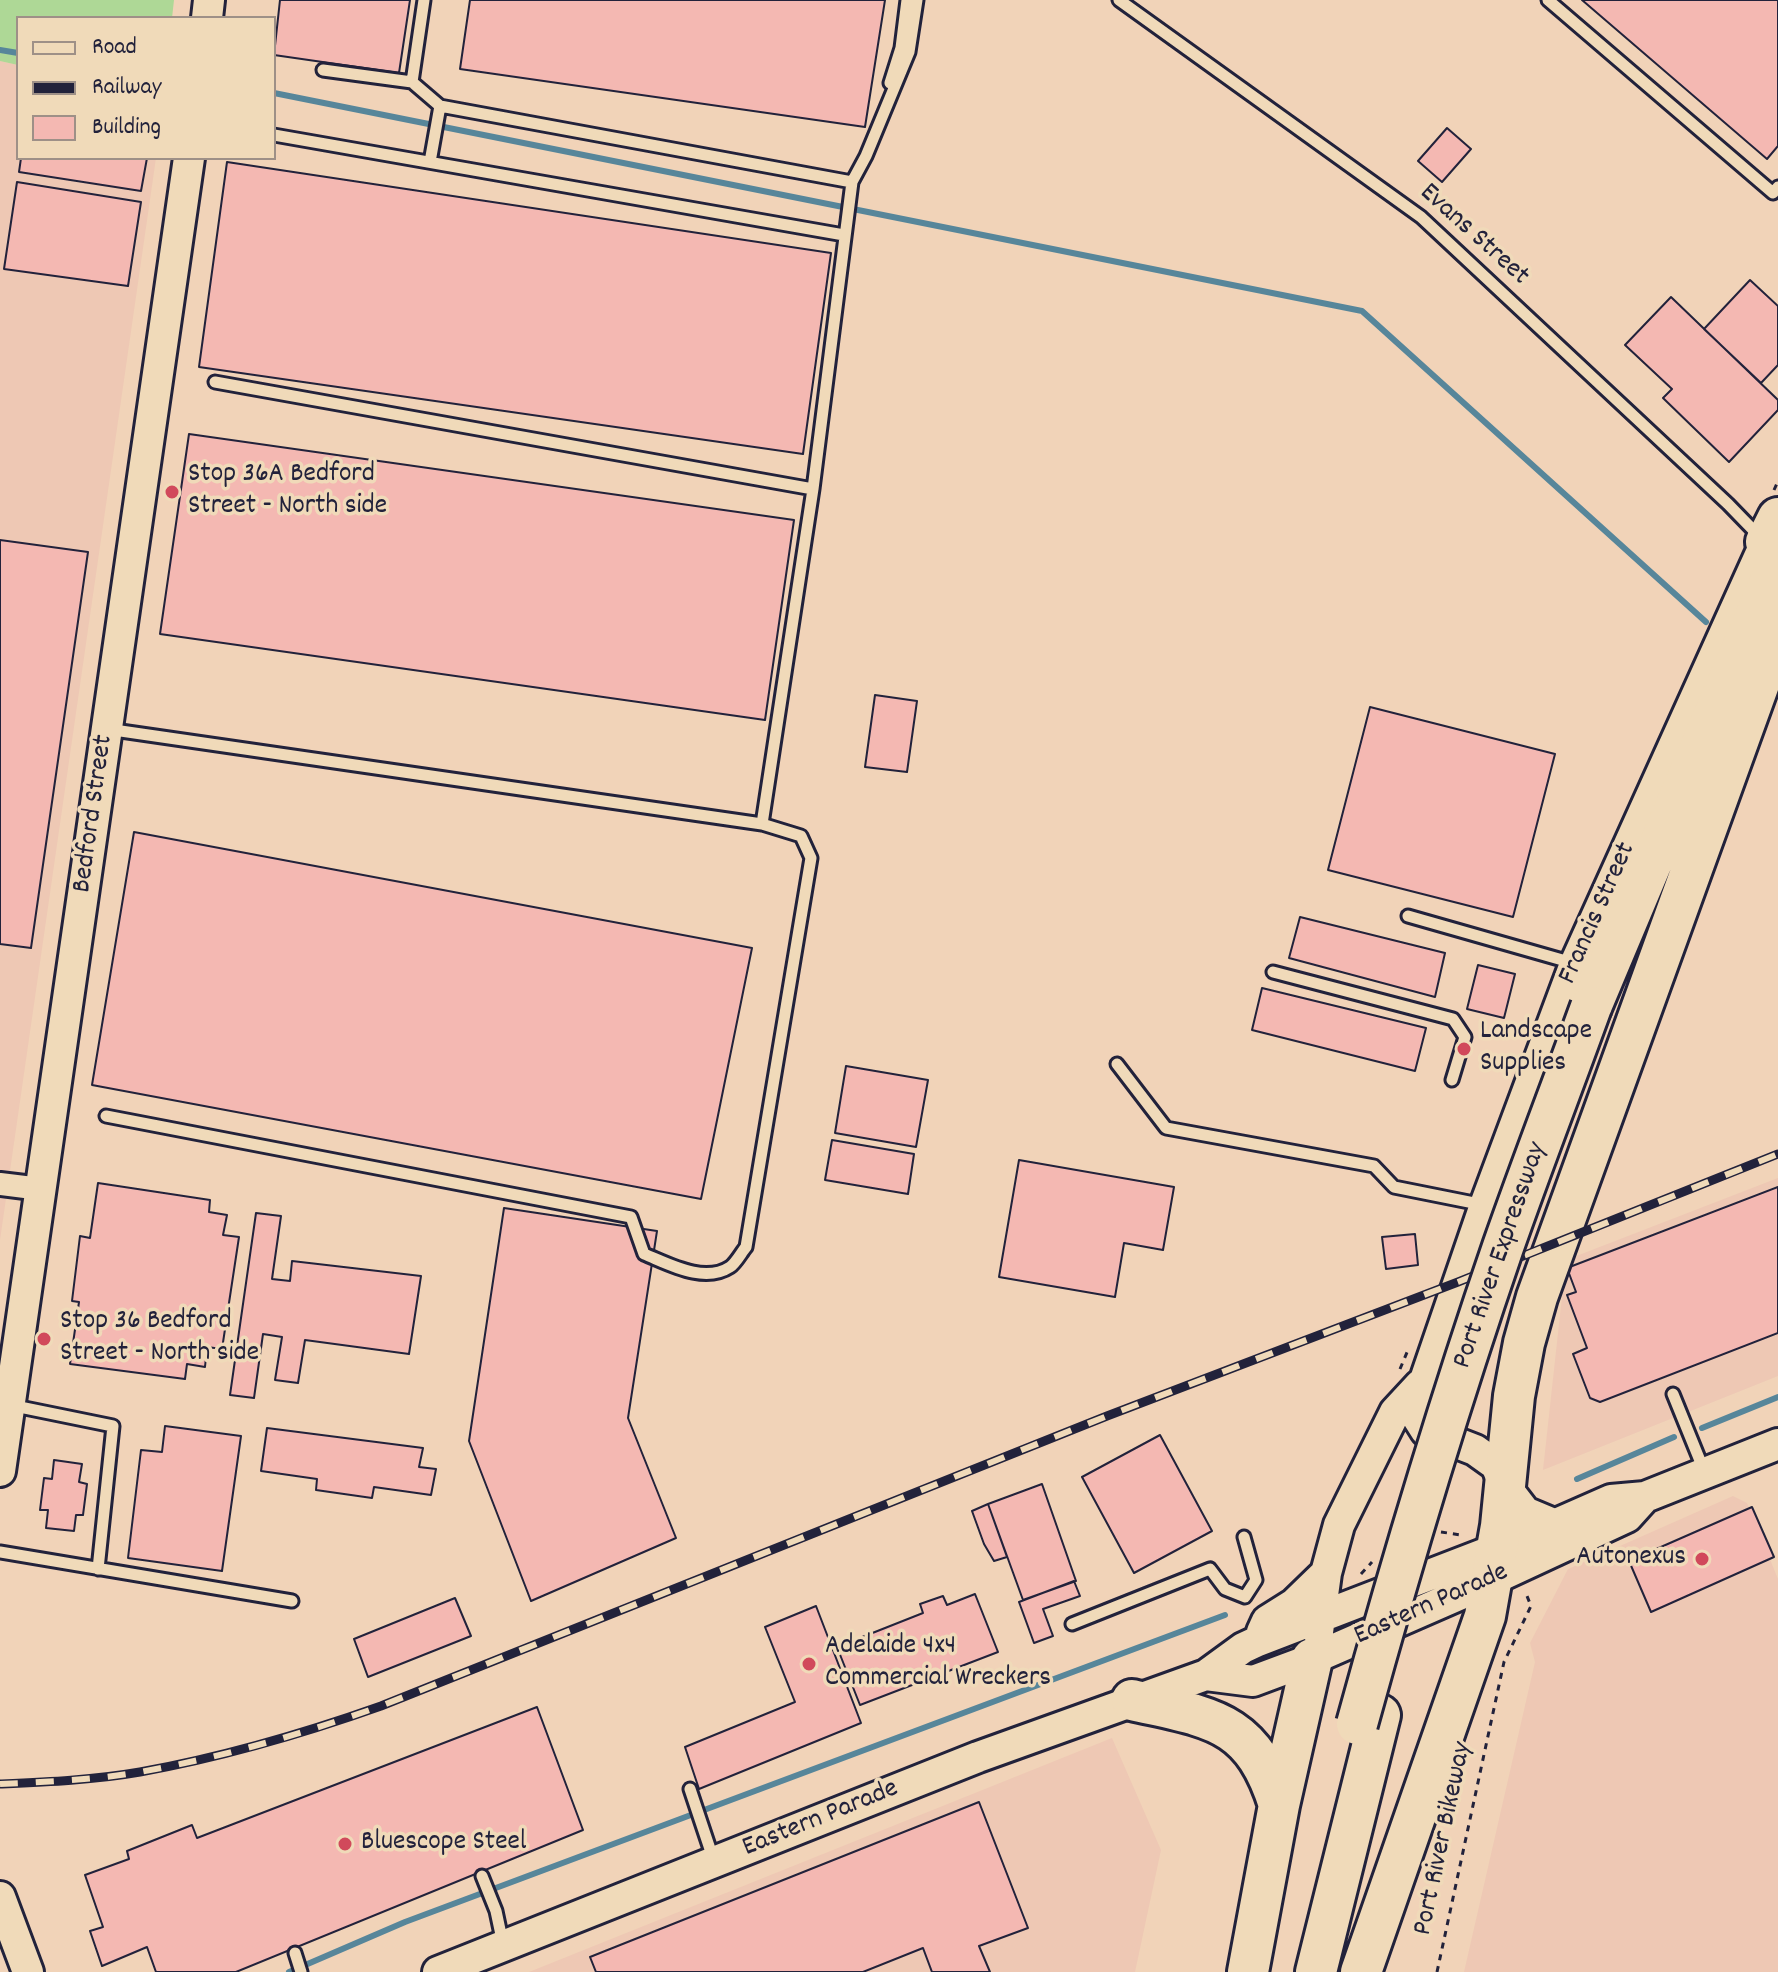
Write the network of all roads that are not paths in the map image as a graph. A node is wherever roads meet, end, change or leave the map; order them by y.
1 (424, 0) edge
2 (907, 0) edge
3 (917, 0) edge
4 (1119, 0) edge
5 (1548, 0) edge
6 (323, 70) dead end
7 (412, 82) junction
8 (440, 106) junction
9 (276, 135) edge
10 (866, 156) junction
11 (189, 160) edge
12 (430, 162) junction
13 (852, 182) junction
14 (1778, 187) edge
15 (844, 235) junction
16 (215, 382) dead end
17 (813, 489) junction
18 (1774, 541) edge
19 (1778, 620) edge
20 (107, 729) junction
21 (762, 824) junction
22 (1408, 916) dead end
23 (1575, 964) junction
24 (1273, 972) dead end
25 (1603, 1009) junction
26 (1117, 1064) dead end
27 (1452, 1080) dead end
28 (106, 1116) dead end
29 (0, 1184) edge
30 (41, 1189) junction
31 (1485, 1205) junction
32 (1422, 1384) junction
33 (1673, 1394) dead end
34 (10, 1405) junction
35 (1778, 1444) edge
36 (0, 1471) edge
37 (1705, 1473) junction
38 (1505, 1486) junction
39 (1645, 1497) junction
40 (1556, 1525) junction
41 (1244, 1537) dead end
42 (0, 1552) edge
43 (98, 1569) junction
44 (1432, 1572) junction
45 (1326, 1573) junction
46 (1486, 1583) junction
47 (292, 1601) dead end
48 (1321, 1616) junction
49 (1072, 1624) dead end
50 (1258, 1641) junction
51 (1312, 1659) junction
52 (1206, 1675) junction
53 (1132, 1700) junction
54 (1368, 1720) junction
55 (690, 1789) dead end
56 (1279, 1805) junction
57 (715, 1863) junction
58 (482, 1876) dead end
59 (0, 1897) edge
60 (504, 1946) junction
61 (295, 1953) dead end
62 (28, 1972) edge
63 (301, 1972) edge
64 (438, 1972) edge
65 (1248, 1972) edge
66 (1292, 1972) edge
67 (1316, 1972) edge
68 (1361, 1972) edge

1 - 7 lane
2 - 10 lane
3 - 10 lane
4 - 18 lane, Evans Street
5 - 14 lane
6 - 7 lane
7 - 8 lane
8 - 12 lane
8 - 13 lane
9 - 12 lane
10 - 13 lane
11 - 20 main road, Bedford Street
12 - 15 lane
13 - 15 lane
15 - 17 lane
16 - 17 lane
17 - 21 lane
18 - 23 main road, Francis Street
18 - 25 highway, Port River Expressway
19 - 25 highway, Port River Expressway
19 - 38 highway
20 - 21 lane
20 - 30 main road, Bedford Street
21 - 28 lane
22 - 23 lane
23 - 31 main road, Francis Street
24 - 27 lane
25 - 54 highway, Port River Expressway, bridge
26 - 31 lane
29 - 30 street
30 - 34 main road, Bedford Street
31 - 32 main road, Francis Street
32 - 38 main road
32 - 45 main road
33 - 37 lane
34 - 36 main road, Bedford Street
34 - 43 lane
35 - 37 main road, Eastern Parade
37 - 39 main road, Eastern Parade
38 - 40 main road
38 - 46 highway
39 - 40 main road, Eastern Parade
39 - 46 main road, Eastern Parade
40 - 46 main road, Eastern Parade
41 - 49 lane
42 - 43 lane
43 - 47 lane
44 - 46 main road, Eastern Parade
44 - 46 main road
44 - 48 main road, Eastern Parade
45 - 48 main road
45 - 50 main road
46 - 51 main road, Eastern Parade
46 - 68 highway
48 - 50 main road, Eastern Parade
48 - 51 main road
50 - 52 main road, Eastern Parade
51 - 52 main road, Eastern Parade
51 - 56 highway
52 - 53 main road, Eastern Parade
53 - 56 highway
53 - 57 main road, Eastern Parade
54 - 66 highway, Port River Expressway
54 - 67 highway, Port River Expressway
55 - 57 lane
56 - 65 highway
57 - 60 main road, Eastern Parade
58 - 60 lane
59 - 62 main road
60 - 64 main road, Eastern Parade
61 - 63 lane

